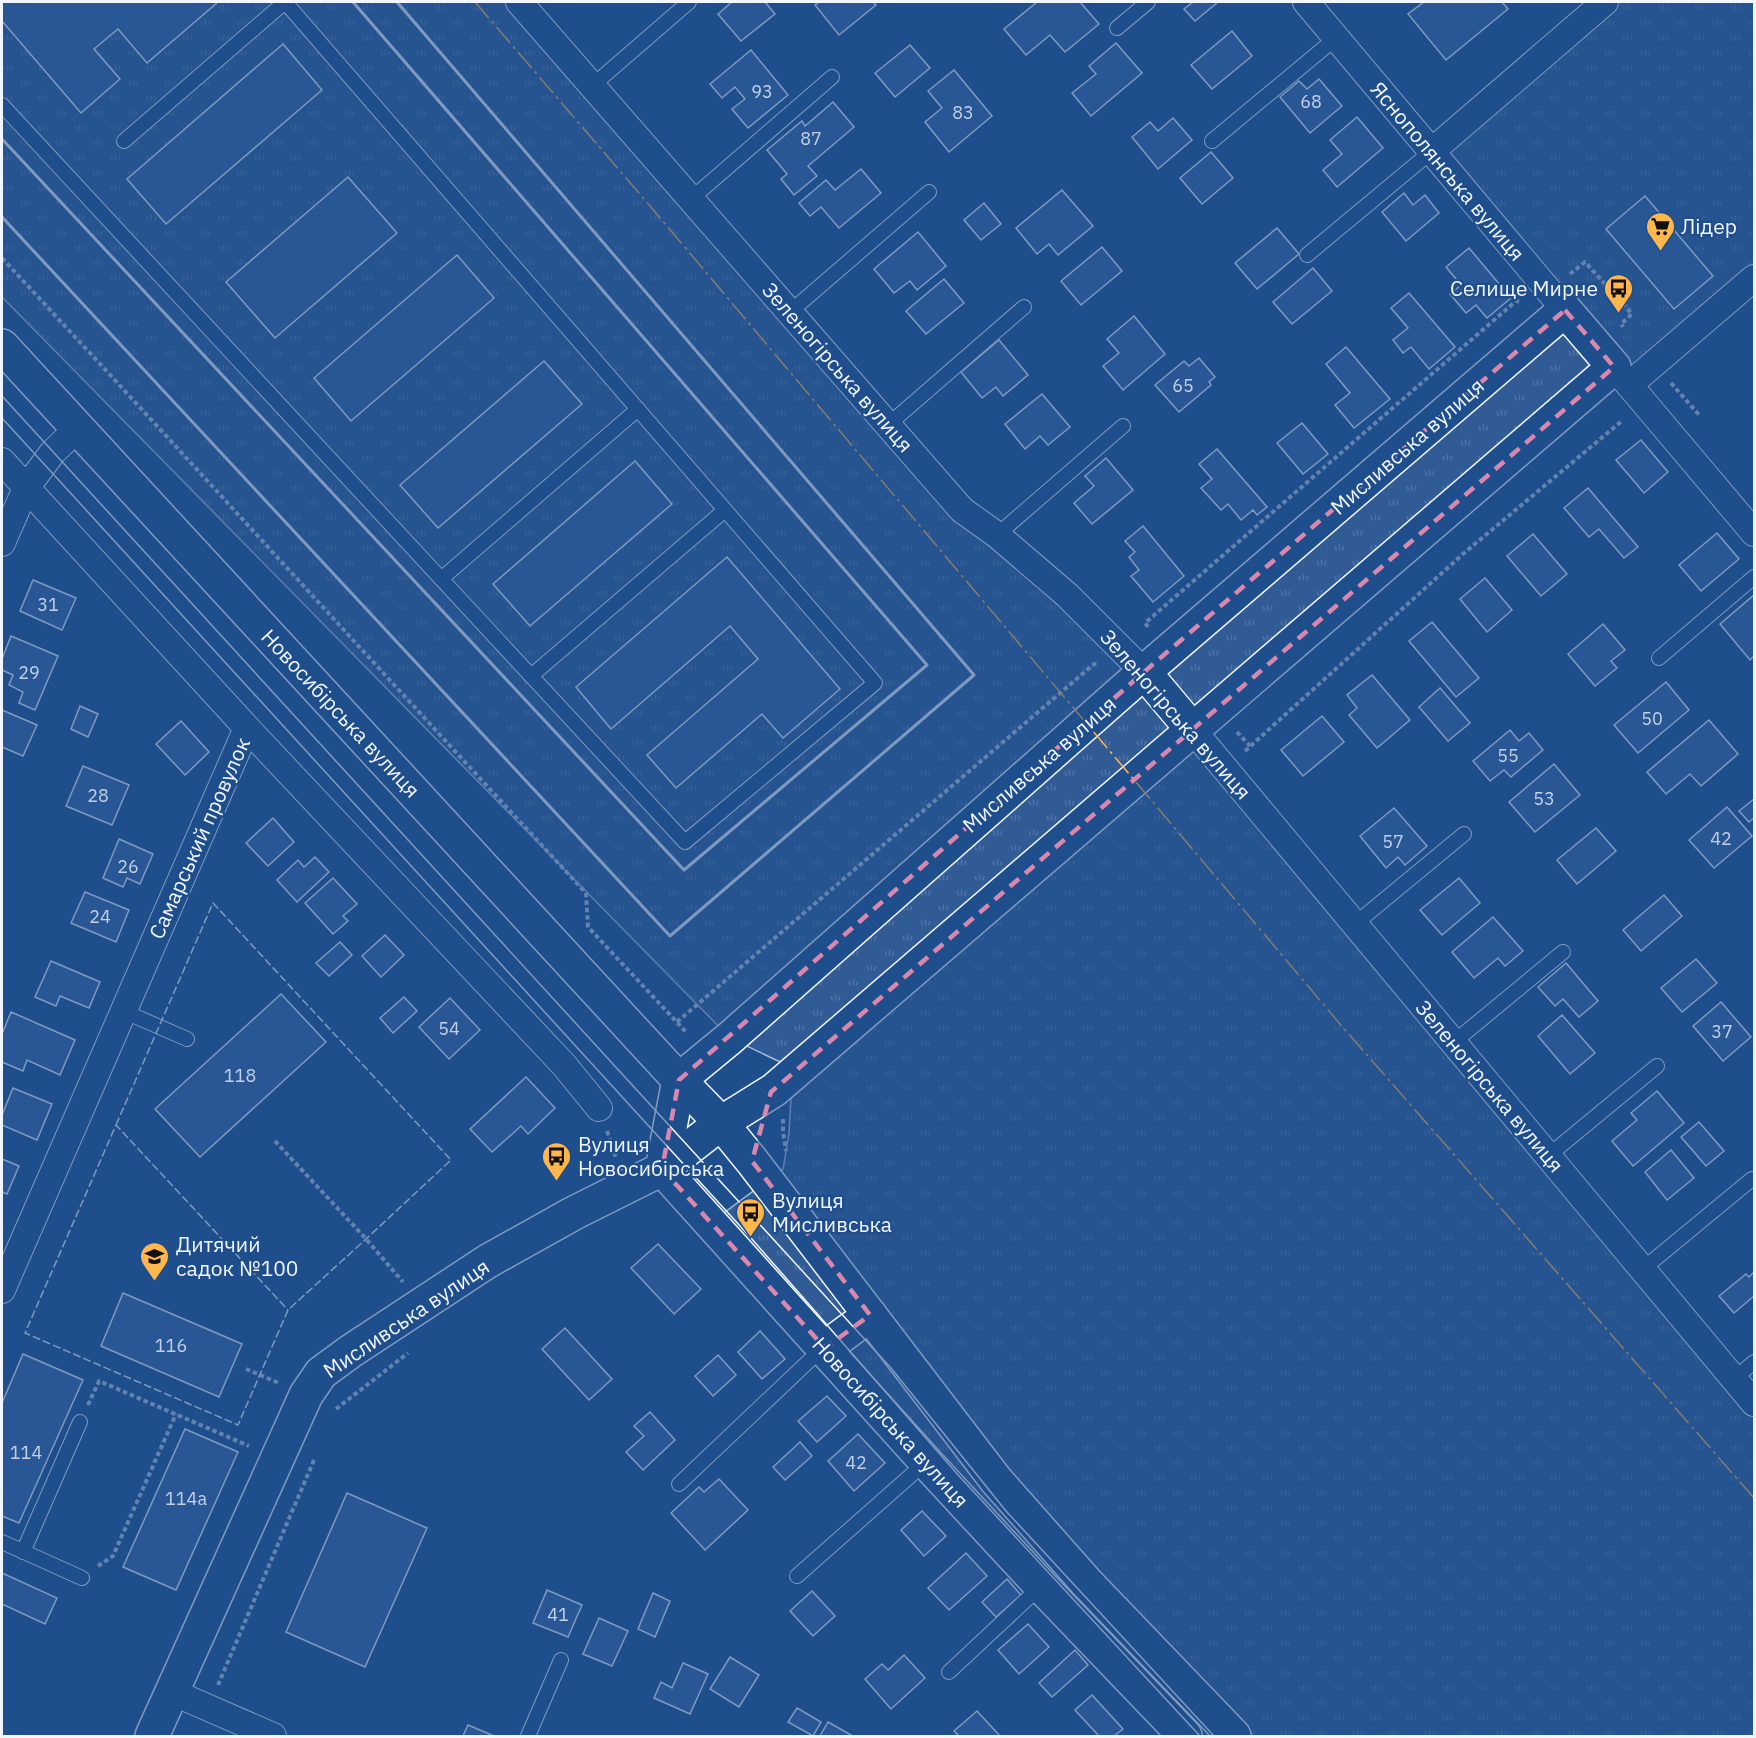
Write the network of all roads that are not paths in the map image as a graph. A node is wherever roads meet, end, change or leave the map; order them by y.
1 (519, 2) edge
2 (689, 2) edge
3 (1148, 2) edge
4 (1306, 2) edge
5 (1605, 2) edge
6 (1117, 28) dead end
7 (1336, 38) junction
8 (832, 77) dead end
9 (592, 86) junction
10 (2, 105) edge
11 (124, 141) dead end
12 (1212, 141) dead end
13 (1432, 151) junction
14 (929, 192) dead end
15 (691, 199) junction
16 (1307, 255) dead end
17 (1755, 278) edge
18 (1024, 307) dead end
19 (1565, 310) junction
20 (790, 312) junction
21 (2, 346) edge
22 (1622, 376) junction
23 (638, 409) junction
24 (888, 425) junction
25 (1124, 426) dead end
26 (78, 428) junction
27 (2, 461) edge
28 (26, 488) junction
29 (725, 510) junction
30 (1755, 533) edge
31 (997, 536) junction
32 (2, 543) edge
33 (1755, 577) edge
34 (441, 579) junction
35 (1659, 658) dead end
36 (1144, 672) junction
37 (531, 676) junction
38 (247, 728) junction
39 (1192, 729) junction
40 (1464, 834) dead end
41 (1355, 924) junction
42 (1563, 952) dead end
43 (123, 1011) junction
44 (187, 1039) dead end
45 (1454, 1042) junction
46 (1658, 1066) dead end
47 (679, 1080) junction
48 (777, 1105) junction
49 (599, 1108) road end
50 (721, 1123) junction
51 (1548, 1156) junction
52 (752, 1161) junction
53 (662, 1169) junction
54 (1752, 1179) dead end
55 (1643, 1269) junction
56 (2, 1290) edge
57 (870, 1315) junction
58 (825, 1348) junction
59 (1755, 1362) edge
60 (1734, 1379) junction
61 (1755, 1403) edge
62 (80, 1422) dead end
63 (926, 1462) junction
64 (679, 1484) dead end
65 (2, 1542) edge
66 (23, 1552) junction
67 (796, 1576) dead end
68 (82, 1578) road end
69 (1041, 1586) junction
70 (561, 1660) dead end
71 (949, 1672) dead end
72 (172, 1692) junction
73 (152, 1737) edge
74 (273, 1737) edge
75 (528, 1737) edge
76 (1185, 1737) edge
77 (1234, 1737) edge

1 - 9 street, Зеленогірська вулиця
2 - 9 lane
3 - 6 lane
4 - 7 street, Яснополянська вулиця
5 - 13 street
7 - 12 lane
7 - 13 street, Яснополянська вулиця
8 - 15 lane
9 - 15 street, Зеленогірська вулиця
10 - 34 lane
11 - 23 lane
13 - 16 lane
13 - 19 street, Яснополянська вулиця
14 - 20 lane
15 - 20 street, Зеленогірська вулиця
17 - 22 street, Мисливська вулиця
18 - 24 lane
19 - 22 street, Яснополянська вулиця
19 - 36 street, Мисливська вулиця
20 - 24 street, Зеленогірська вулиця
21 - 26 street, Новосибірська вулиця
22 - 30 street, Яснополянська вулиця
22 - 39 street, Мисливська вулиця
23 - 29 lane
23 - 34 lane
24 - 31 street, Зеленогірська вулиця
25 - 31 lane
26 - 28 street
26 - 47 street, Новосибірська вулиця
27 - 28 street
28 - 32 street
28 - 38 street
29 - 37 lane
29 - 37 lane
31 - 36 street, Зеленогірська вулиця
33 - 35 lane
34 - 37 lane
36 - 39 street, Зеленогірська вулиця
36 - 47 street, Мисливська вулиця
38 - 43 street, Самарський провулок
38 - 49 street, Самарський провулок
39 - 41 street, Зеленогірська вулиця
39 - 48 street, Мисливська вулиця
40 - 41 lane
41 - 45 street, Зеленогірська вулиця
42 - 45 lane
43 - 44 lane
43 - 56 street, Самарський провулок
45 - 51 street, Зеленогірська вулиця
46 - 51 lane
47 - 50 street, Новосибірська вулиця
47 - 53 street
48 - 50 street, Мисливська вулиця
48 - 52 street, Мисливська вулиця
50 - 52 street, Новосибірська вулиця
50 - 53 street, Мисливська вулиця
51 - 55 street, Зеленогірська вулиця
52 - 57 street, Новосибірська вулиця
53 - 58 street, Новосибірська вулиця
53 - 72 street, Мисливська вулиця
54 - 55 lane
55 - 60 street, Зеленогірська вулиця
57 - 58 street
57 - 77 street, Новосибірська вулиця
58 - 63 street, Новосибірська вулиця
58 - 64 lane
59 - 60 lane
60 - 61 street, Зеленогірська вулиця
62 - 66 lane
63 - 67 lane
63 - 69 street, Новосибірська вулиця
65 - 66 lane
66 - 68 lane
69 - 71 lane
69 - 76 street, Новосибірська вулиця
70 - 75 lane
72 - 73 street, Мисливська вулиця
72 - 74 street

